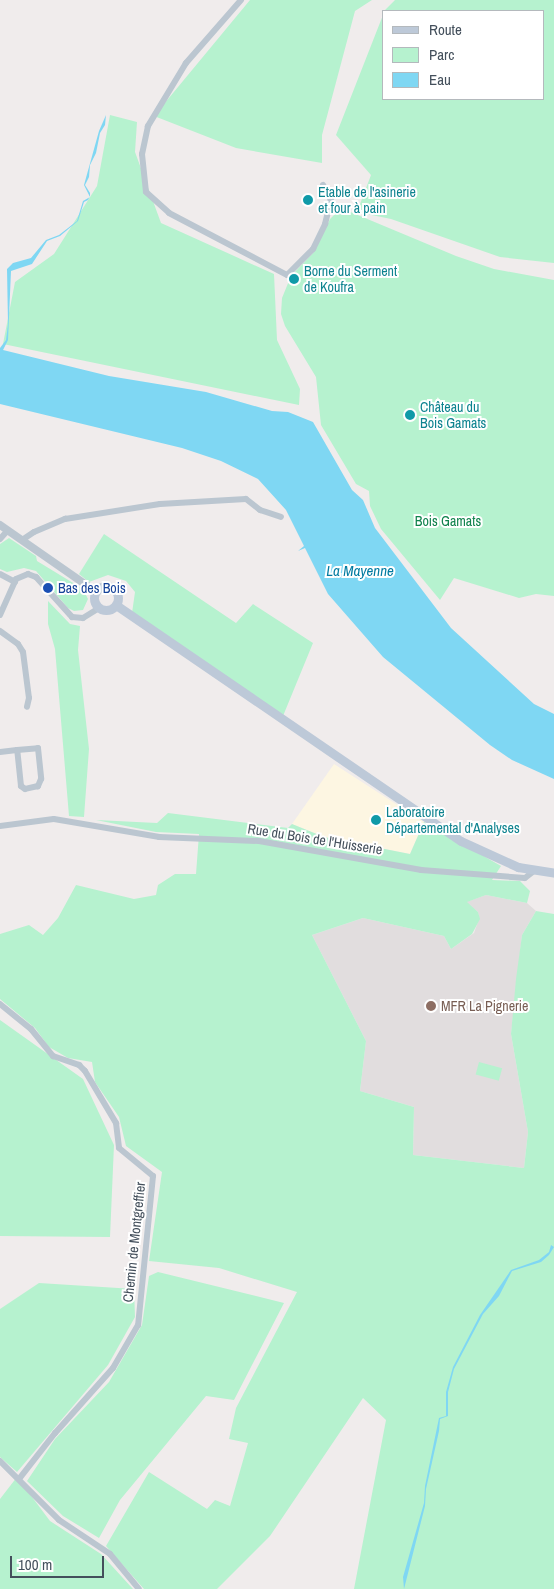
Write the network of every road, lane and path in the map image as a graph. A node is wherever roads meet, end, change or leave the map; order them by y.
1 (241, 0) edge
2 (323, 185) dead end
3 (281, 517) dead end
4 (0, 524) edge
5 (8, 530) junction
6 (0, 539) edge
7 (22, 540) junction
8 (0, 574) edge
9 (15, 582) junction
10 (95, 591) junction
11 (116, 605) junction
12 (99, 608) junction
13 (0, 613) edge
14 (0, 631) edge
15 (27, 707) dead end
16 (17, 750) junction
17 (0, 752) edge
18 (0, 826) edge
19 (534, 871) junction
20 (554, 873) edge
21 (0, 1004) edge
22 (0, 1462) edge
23 (19, 1479) junction
24 (139, 1589) edge

1 - 2 street
3 - 7 street
4 - 5 street
5 - 6 street
5 - 7 street
7 - 10 street
8 - 9 street
9 - 12 street
9 - 13 street
10 - 11 main road
10 - 12 main road
11 - 12 main road
11 - 19 main road
14 - 15 street
16 - 16 street
16 - 17 street
18 - 19 street, Rue du Bois de l'Huisserie
19 - 20 main road
21 - 23 street, Chemin de Montgreffier
22 - 23 street
23 - 24 street

